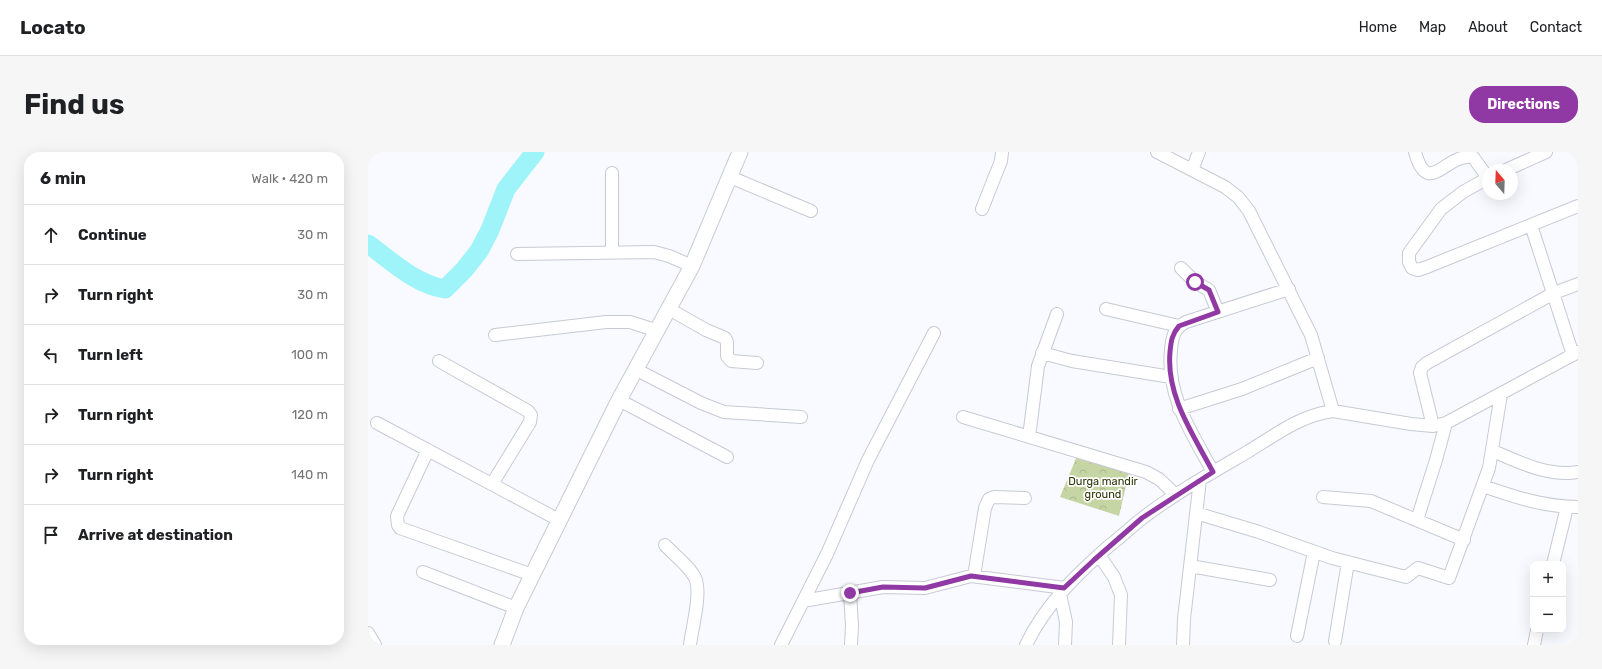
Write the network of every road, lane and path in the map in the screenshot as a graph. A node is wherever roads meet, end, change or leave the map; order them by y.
1 (740, 152) edge
2 (1002, 152) edge
3 (1157, 152) edge
4 (1199, 152) edge
5 (1415, 152) edge
6 (1546, 152) edge
7 (1518, 165) edge
8 (1192, 170) junction
9 (1482, 170) edge
10 (612, 173) dead end
11 (730, 177) junction
12 (1482, 181) edge
13 (1578, 206) edge
14 (982, 209) dead end
15 (810, 211) dead end
16 (1531, 225) junction
17 (612, 252) junction
18 (517, 254) dead end
19 (692, 266) junction
20 (1181, 268) dead end
21 (1578, 284) edge
22 (1289, 289) junction
23 (1554, 293) junction
24 (669, 309) junction
25 (1106, 309) dead end
26 (1218, 312) junction
27 (1058, 314) dead end
28 (1179, 326) junction
29 (658, 331) junction
30 (934, 333) dead end
31 (495, 335) dead end
32 (1042, 353) junction
33 (1575, 354) edge
34 (1318, 358) junction
35 (439, 361) dead end
36 (757, 363) dead end
37 (635, 369) junction
38 (1171, 377) junction
39 (1501, 394) junction
40 (619, 400) junction
41 (1179, 409) junction
42 (1333, 411) junction
43 (801, 417) dead end
44 (963, 417) dead end
45 (377, 423) dead end
46 (1446, 423) junction
47 (1433, 426) junction
48 (1029, 437) junction
49 (428, 450) junction
50 (1492, 451) junction
51 (728, 457) dead end
52 (1213, 472) junction
53 (1578, 472) edge
54 (1200, 480) junction
55 (492, 484) junction
56 (1483, 486) junction
57 (1176, 495) junction
58 (1323, 497) dead end
59 (1025, 498) dead end
60 (1573, 507) edge
61 (1196, 513) junction
62 (560, 520) junction
63 (1417, 520) junction
64 (1464, 540) junction
65 (665, 545) dead end
66 (1314, 552) junction
67 (1099, 555) junction
68 (1554, 561) edge
69 (1348, 562) junction
70 (1190, 566) junction
71 (423, 572) dead end
72 (532, 575) junction
73 (974, 576) junction
74 (1270, 580) dead end
75 (1062, 591) junction
76 (850, 593) junction
77 (803, 601) junction
78 (516, 608) junction
79 (368, 633) edge
80 (1536, 633) edge
81 (1297, 636) dead end
82 (1335, 641) dead end
83 (375, 645) edge
84 (502, 645) edge
85 (690, 645) edge
86 (781, 645) edge
87 (851, 645) edge
88 (1026, 645) edge
89 (1064, 645) edge
90 (1119, 645) edge
91 (1183, 645) edge
92 (1534, 645) edge

1 - 11 street
2 - 14 street
3 - 8 street
4 - 8 street
5 - 9 street
6 - 7 street
8 - 22 street
10 - 17 street
11 - 15 street
11 - 19 street
12 - 16 street
13 - 16 street
16 - 23 street
17 - 18 street
17 - 19 street
19 - 24 street
20 - 26 street
21 - 23 street
22 - 26 street
22 - 34 street
23 - 33 street
23 - 47 street
24 - 29 street
24 - 36 street
25 - 28 street
26 - 28 street
27 - 32 street
28 - 38 street
29 - 31 street
29 - 37 street
30 - 77 street
32 - 38 street
32 - 48 street
33 - 39 street
34 - 41 street
34 - 42 street
35 - 55 street
37 - 40 street
37 - 43 street
38 - 41 street
39 - 46 street
39 - 50 street
40 - 51 street
40 - 62 street
41 - 52 street
42 - 47 street
42 - 52 street
44 - 48 street
45 - 49 street
46 - 47 street
46 - 63 street
48 - 57 street
49 - 55 street
49 - 72 street
50 - 53 street
50 - 56 street
52 - 54 street
54 - 57 street
54 - 61 street
55 - 62 street
56 - 60 street
56 - 64 street
57 - 67 street
58 - 63 street
59 - 73 street
60 - 68 street
61 - 66 street
61 - 70 street
62 - 72 street
63 - 64 street
64 - 69 street
65 - 85 street
66 - 69 street
66 - 81 street
67 - 75 street
67 - 90 street
69 - 82 street
70 - 74 street
70 - 91 street
71 - 78 street
72 - 78 street
73 - 75 street
73 - 76 street
75 - 88 street
75 - 89 street
76 - 77 street
76 - 87 street
77 - 86 street
78 - 84 street
79 - 83 street
80 - 92 street

